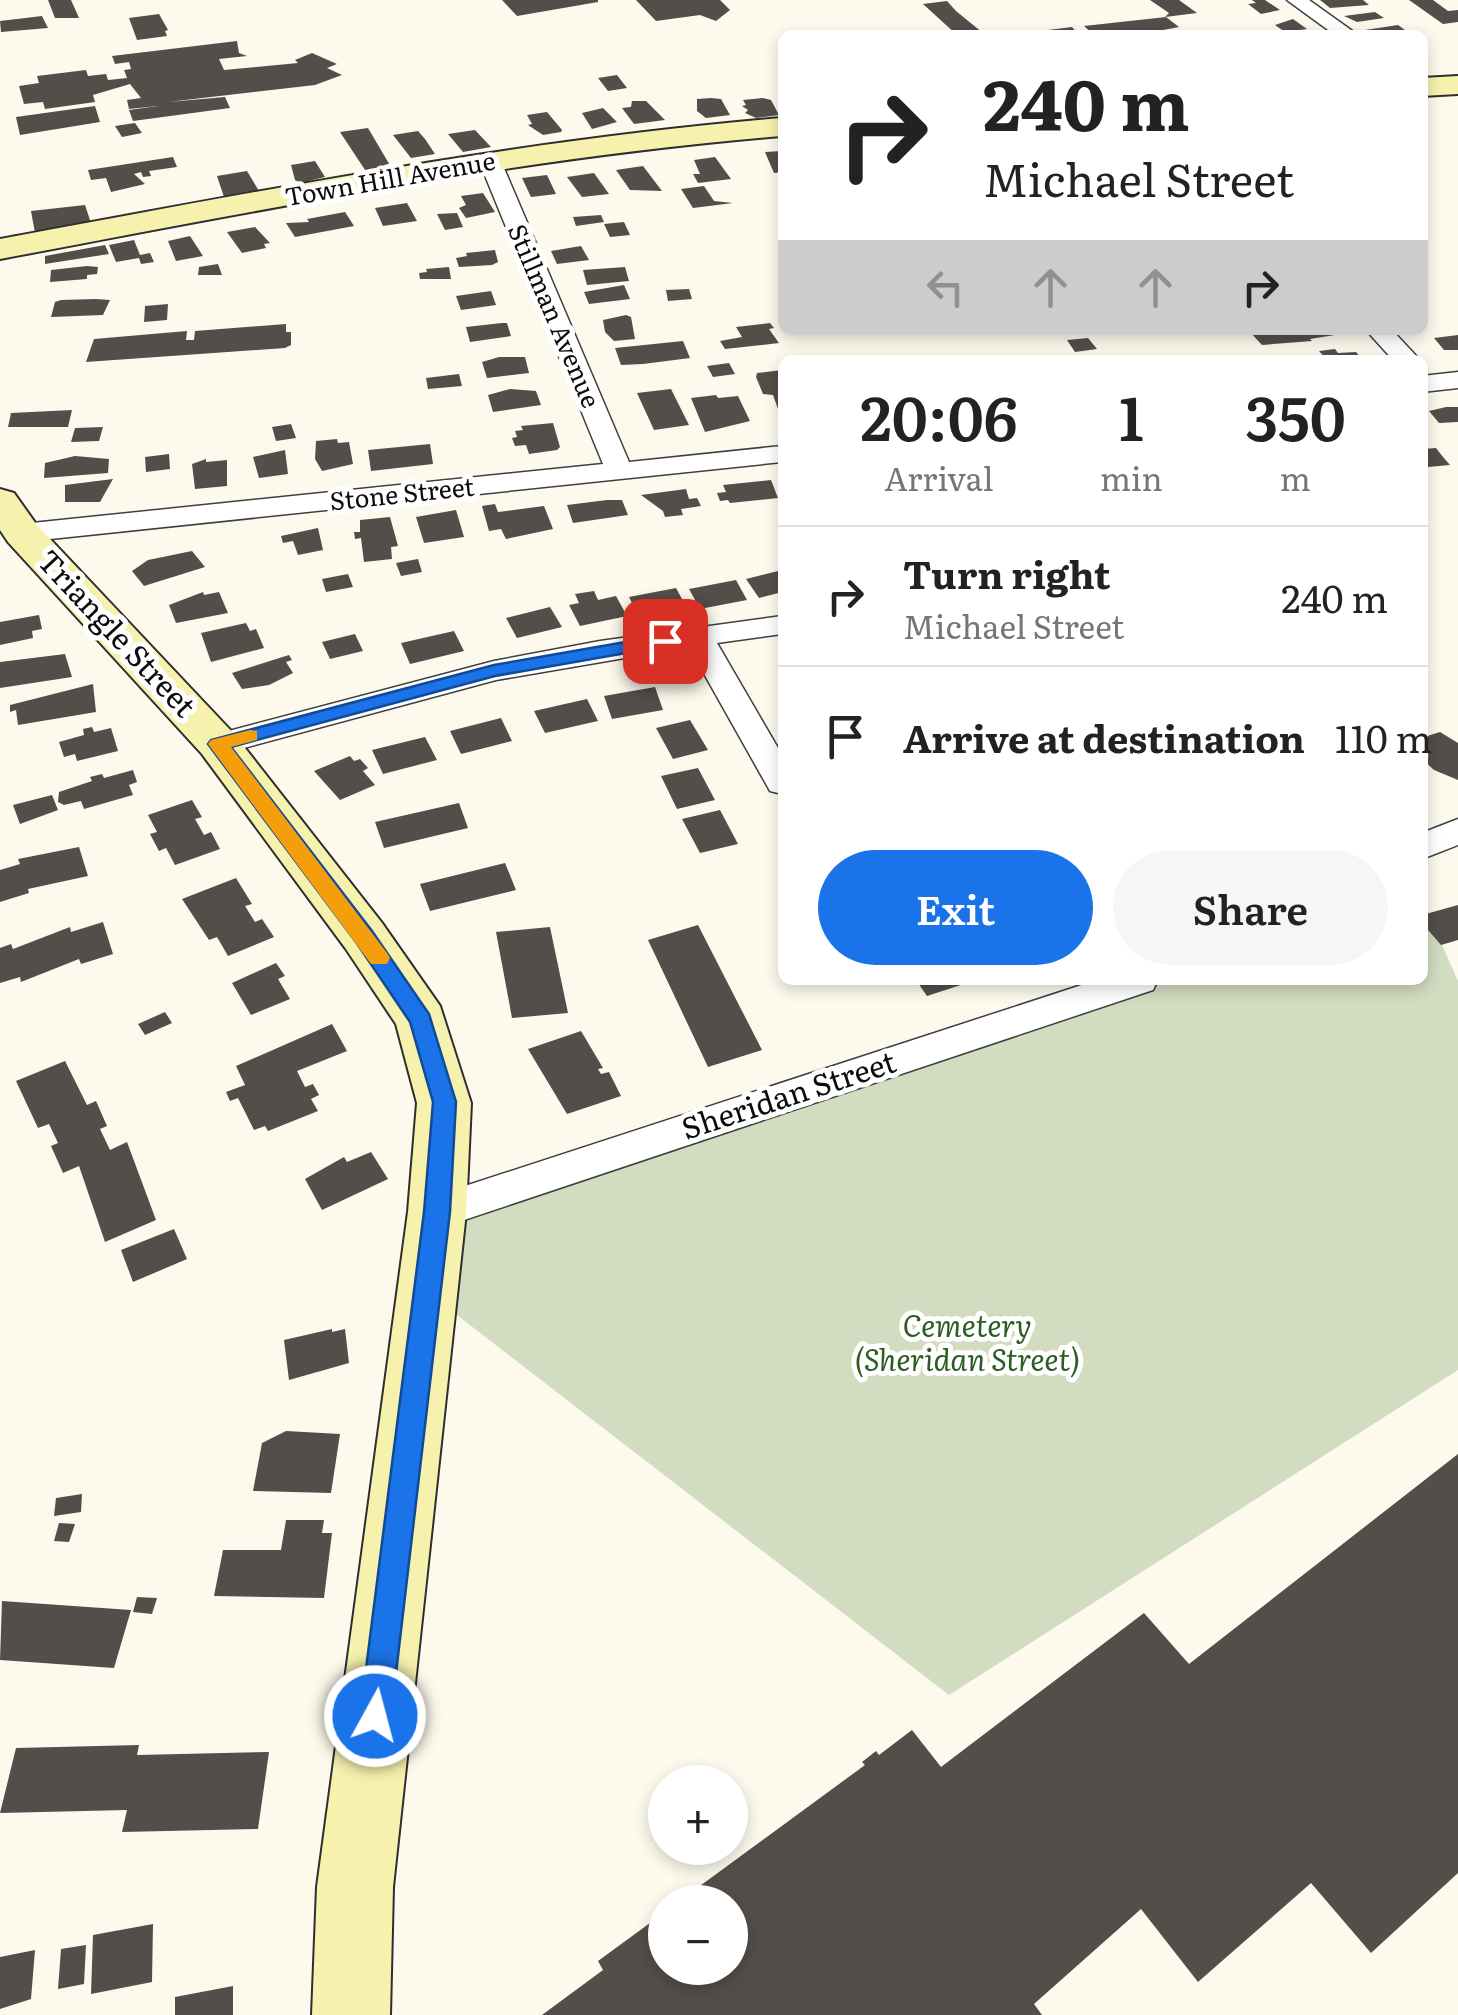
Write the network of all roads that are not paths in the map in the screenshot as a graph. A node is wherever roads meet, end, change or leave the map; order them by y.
1 (1296, 0) edge
2 (1341, 30) edge
3 (1458, 85) edge
4 (1428, 87) edge
5 (778, 127) edge
6 (490, 161) junction
7 (0, 249) edge
8 (1383, 335) edge
9 (1402, 355) edge
10 (1458, 380) edge
11 (1428, 381) edge
12 (778, 454) edge
13 (619, 471) junction
14 (11, 517) edge
15 (778, 626) edge
16 (698, 636) junction
17 (218, 744) junction
18 (778, 776) edge
19 (1125, 985) edge
20 (437, 1212) junction
21 (351, 2015) edge

1 - 2 street
3 - 4 street
5 - 6 street, Town Hill Avenue
6 - 7 street, Town Hill Avenue
6 - 13 street, Stillman Avenue
8 - 9 street
10 - 11 street
12 - 13 street, Stone Street
13 - 14 street, Stone Street
14 - 17 street, Triangle Street
15 - 16 street
16 - 17 street
16 - 18 street
17 - 20 street, Triangle Street
19 - 20 street, Sheridan Street
20 - 21 street, Triangle Street

